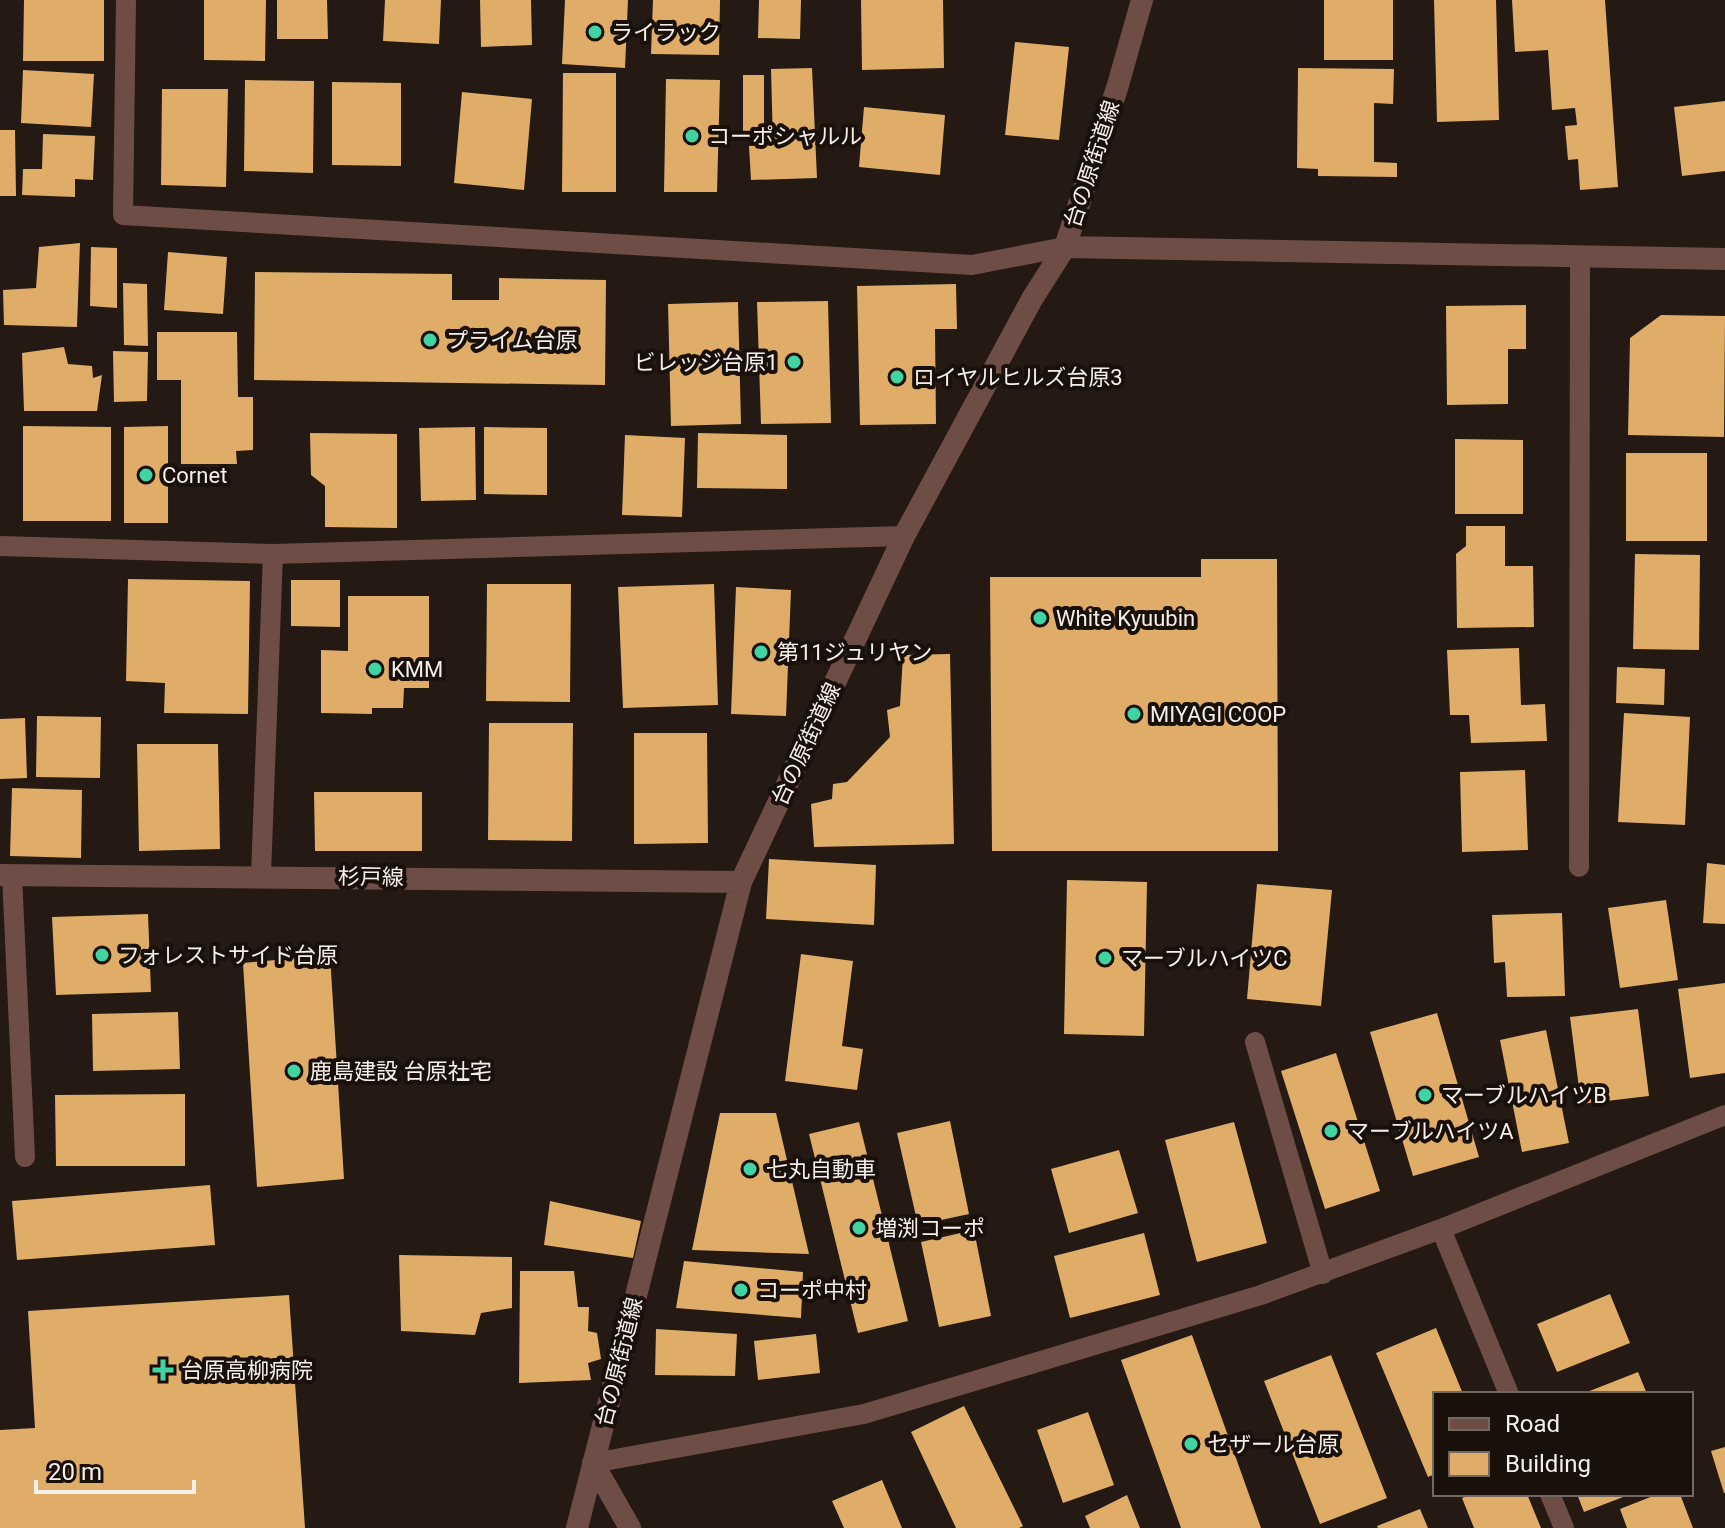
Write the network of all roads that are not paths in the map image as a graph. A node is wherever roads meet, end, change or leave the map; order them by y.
1 (126, 0) edge
2 (1142, 0) edge
3 (1065, 247) junction
4 (1580, 258) junction
5 (1725, 259) edge
6 (904, 536) junction
7 (0, 546) edge
8 (273, 554) junction
9 (1579, 867) dead end
10 (6, 875) edge
11 (261, 875) junction
12 (741, 882) junction
13 (1255, 1042) dead end
14 (1725, 1115) edge
15 (25, 1157) dead end
16 (1441, 1229) junction
17 (1323, 1274) junction
18 (1508, 1392) edge
19 (593, 1463) junction
20 (1551, 1496) edge
21 (577, 1528) edge
22 (630, 1528) edge
23 (1564, 1528) edge

1 - 3 lane
2 - 3 street, 台の原街道線
3 - 4 street
3 - 6 street, 台の原街道線
4 - 5 street
4 - 9 lane
6 - 8 lane
6 - 12 street, 台の原街道線
7 - 8 lane
8 - 11 lane
10 - 11 street, 杉戸線
10 - 15 lane
11 - 12 street, 杉戸線
12 - 19 street, 台の原街道線
13 - 17 lane
14 - 16 lane
16 - 17 lane
16 - 18 lane
17 - 19 lane
19 - 21 street, 台の原街道線
19 - 22 street
20 - 23 lane

